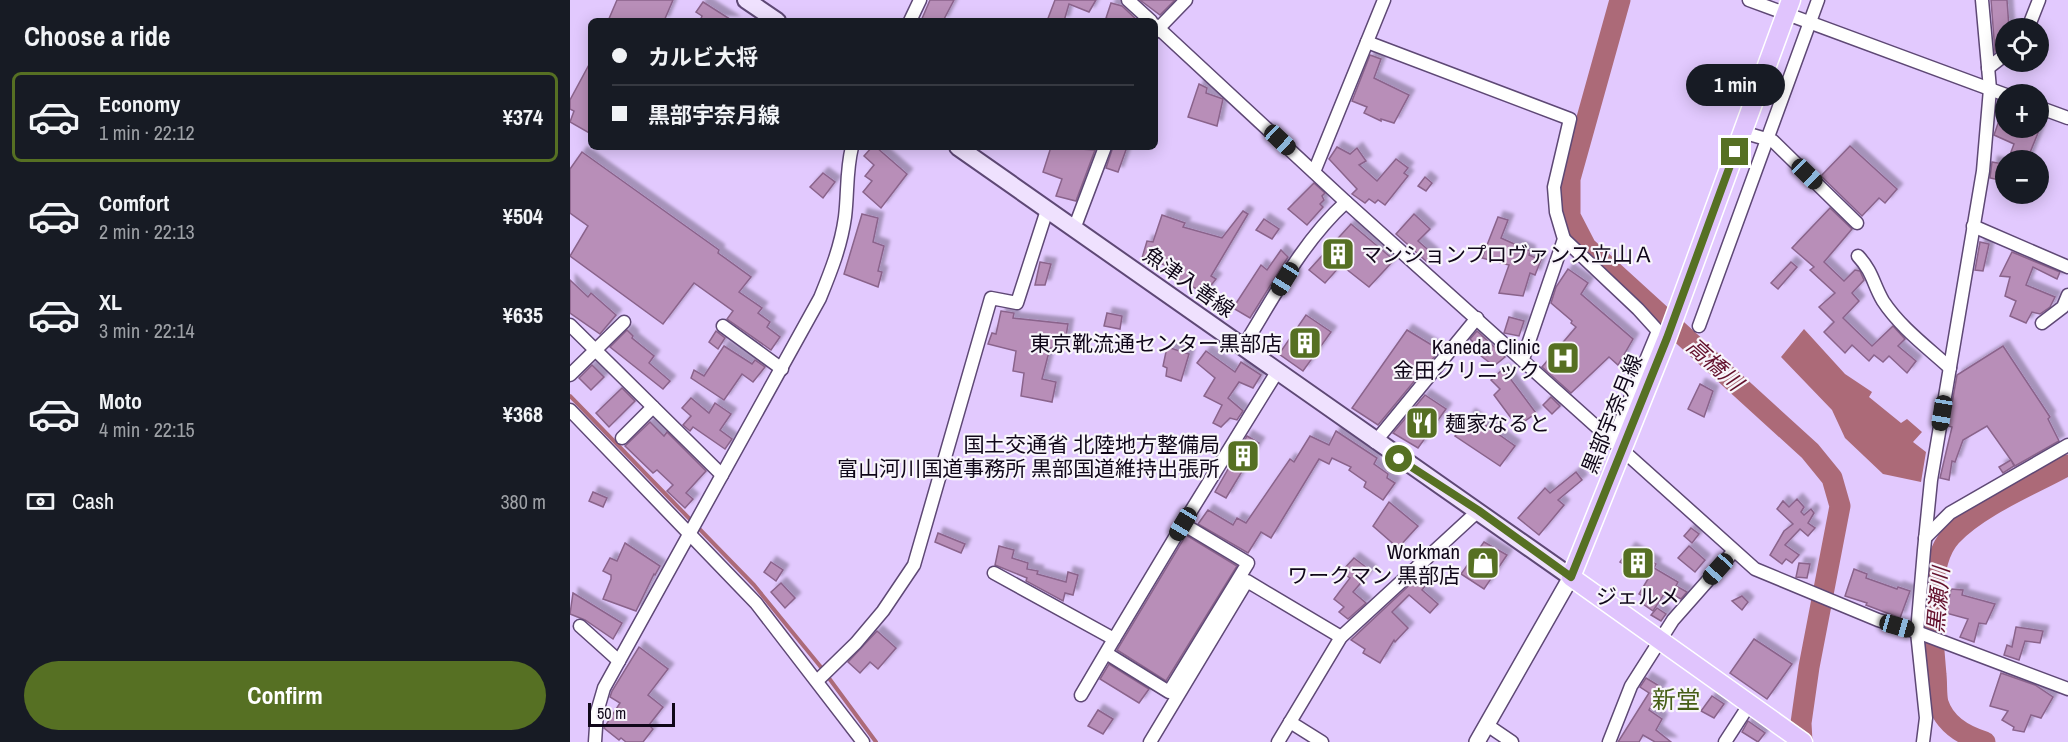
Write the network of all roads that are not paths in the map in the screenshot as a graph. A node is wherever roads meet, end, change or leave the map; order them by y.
1 (746, 0) edge
2 (920, 0) edge
3 (1128, 0) edge
4 (1186, 0) edge
5 (1384, 0) edge
6 (1749, 0) edge
7 (1818, 0) edge
8 (1982, 0) edge
9 (2039, 0) edge
10 (1788, 6) edge
11 (773, 18) edge
12 (911, 18) edge
13 (1146, 18) edge
14 (2032, 18) edge
15 (1810, 22) junction
16 (1158, 24) edge
17 (1158, 30) edge
18 (1366, 42) junction
19 (1995, 63) edge
20 (1988, 68) junction
21 (1990, 89) junction
22 (1995, 91) edge
23 (2049, 111) edge
24 (2068, 118) edge
25 (1742, 132) junction
26 (1766, 139) junction
27 (851, 150) edge
28 (962, 150) edge
29 (1104, 150) edge
30 (1314, 172) junction
31 (1346, 202) junction
32 (1047, 210) junction
33 (1857, 223) dead end
34 (1973, 226) junction
35 (1074, 229) junction
36 (1564, 240) junction
37 (1858, 256) dead end
38 (2068, 267) edge
39 (2068, 295) edge
40 (1477, 318) junction
41 (624, 322) dead end
42 (2042, 323) dead end
43 (570, 325) edge
44 (723, 326) dead end
45 (1699, 326) dead end
46 (1243, 347) junction
47 (596, 350) junction
48 (1523, 359) junction
49 (1950, 368) junction
50 (782, 369) junction
51 (1277, 372) junction
52 (570, 375) edge
53 (653, 407) junction
54 (570, 410) edge
55 (622, 438) dead end
56 (1376, 442) junction
57 (2068, 445) edge
58 (1617, 447) junction
59 (722, 475) junction
60 (1478, 510) junction
61 (1183, 524) junction
62 (689, 532) junction
63 (1925, 538) junction
64 (1733, 552) junction
65 (994, 573) dead end
66 (1571, 577) junction
67 (580, 626) dead end
68 (1921, 633) junction
69 (1341, 637) junction
70 (1114, 639) junction
71 (1660, 641) junction
72 (1106, 653) junction
73 (619, 661) junction
74 (818, 681) junction
75 (2068, 689) edge
76 (1081, 695) dead end
77 (1749, 705) junction
78 (1290, 722) junction
79 (1486, 725) junction
80 (595, 742) edge
81 (863, 742) edge
82 (1150, 742) edge
83 (1278, 742) edge
84 (1322, 742) edge
85 (1477, 742) edge
86 (1512, 742) edge
87 (1609, 742) edge
88 (1725, 742) edge
89 (1803, 742) edge
90 (1923, 742) edge

1 - 11 main road
2 - 12 street
3 - 13 street
4 - 16 street
5 - 18 street
6 - 10 street
7 - 15 street
8 - 20 street
9 - 14 street
10 - 15 street
10 - 25 main road, 黒部宇奈月線
15 - 21 street
15 - 26 street
17 - 30 street
18 - 30 street
18 - 36 street
19 - 20 street
20 - 21 street
21 - 22 street
21 - 34 street
23 - 24 street
25 - 26 street
25 - 58 main road, 黒部宇奈月線
26 - 33 street
26 - 45 street
27 - 50 street
28 - 32 main road, 魚津入善線
29 - 35 street
30 - 31 street
31 - 40 street
31 - 46 street
32 - 35 main road, 魚津入善線
32 - 74 street
34 - 38 street
34 - 49 street
35 - 46 main road, 魚津入善線
36 - 48 street
36 - 58 street
37 - 49 street
39 - 42 street
40 - 48 street
40 - 56 street
41 - 47 street
43 - 47 street
44 - 50 street
46 - 51 main road, 魚津入善線
47 - 52 street
47 - 53 street
48 - 58 street
49 - 63 street
50 - 59 street
51 - 56 main road, 魚津入善線
51 - 61 street
53 - 55 street
53 - 59 street
54 - 62 street
56 - 60 main road, 魚津入善線
57 - 63 street
58 - 64 street
58 - 66 main road, 黒部宇奈月線
59 - 62 street
60 - 66 main road, 魚津入善線
60 - 69 street
61 - 70 street
61 - 72 street
62 - 73 street
62 - 74 street
63 - 68 street
64 - 68 street
64 - 71 street
65 - 70 street
66 - 71 main road
66 - 79 street
67 - 73 street
68 - 75 street
68 - 90 street
69 - 78 street
69 - 82 street
70 - 72 street
71 - 77 main road
71 - 87 street
72 - 76 street
73 - 80 street
74 - 81 street
77 - 88 street
77 - 89 main road
78 - 83 street
78 - 84 street
79 - 85 street
79 - 86 street

